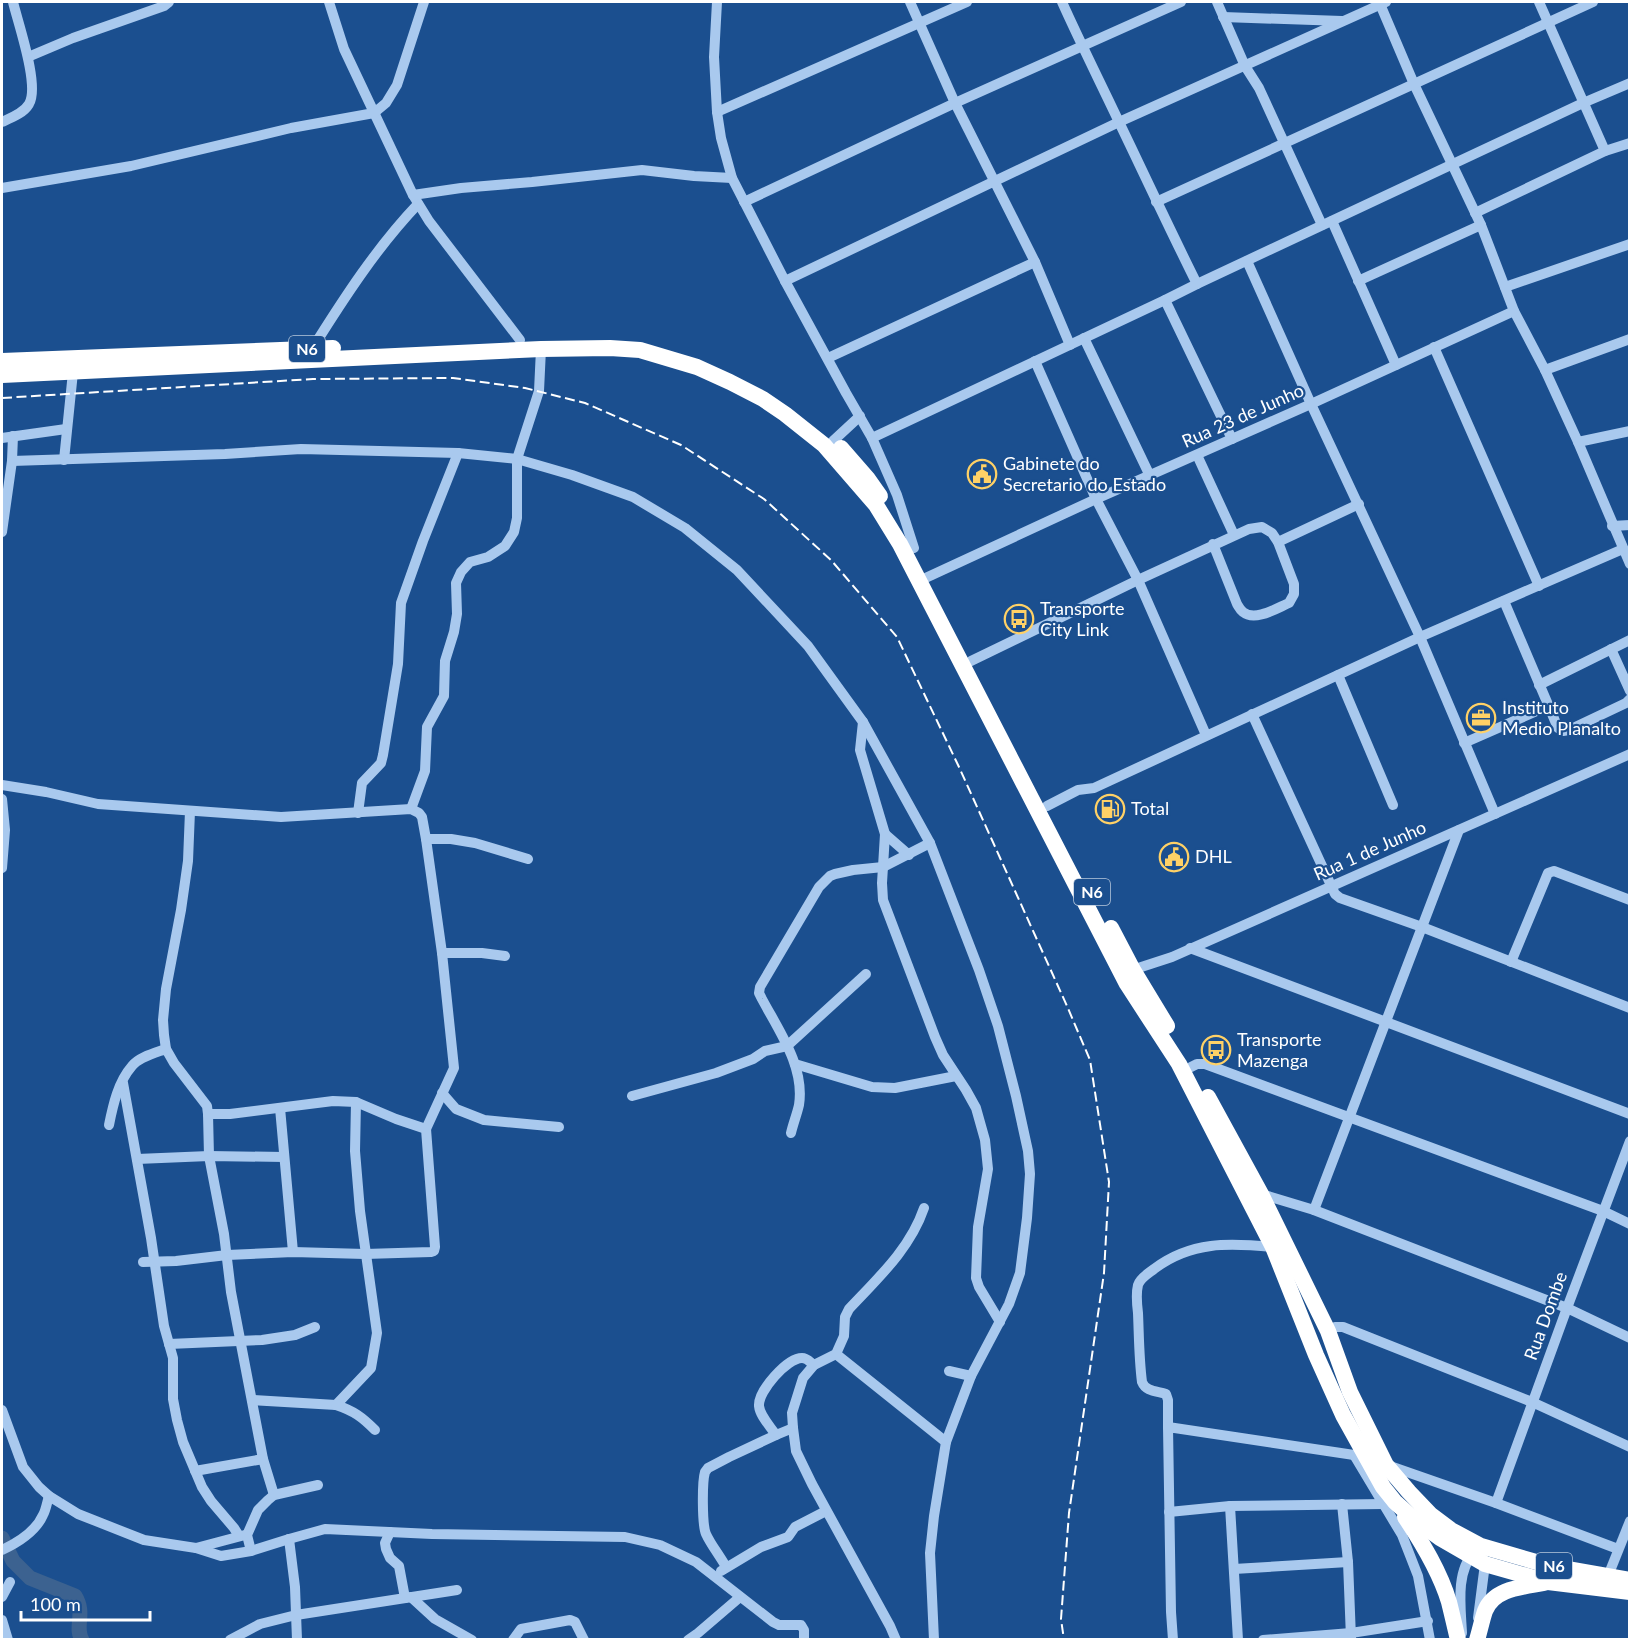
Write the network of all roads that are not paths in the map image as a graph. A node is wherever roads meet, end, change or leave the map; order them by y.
1 (13, 2) edge
2 (169, 2) edge
3 (329, 2) edge
4 (424, 2) edge
5 (717, 2) edge
6 (910, 2) edge
7 (967, 2) edge
8 (1062, 2) edge
9 (1181, 2) edge
10 (1217, 2) edge
11 (1539, 2) edge
12 (1593, 2) edge
13 (1383, 3) edge
14 (1223, 17) junction
15 (1345, 21) junction
16 (919, 22) junction
17 (1547, 22) junction
18 (1081, 45) junction
19 (28, 57) junction
20 (1245, 66) junction
21 (1629, 83) edge
22 (1414, 84) junction
23 (955, 103) junction
24 (1583, 103) junction
25 (717, 112) junction
26 (374, 113) junction
27 (2, 122) edge
28 (1119, 122) junction
29 (1285, 142) junction
30 (1629, 143) edge
31 (1605, 151) junction
32 (1451, 165) junction
33 (732, 178) junction
34 (995, 181) junction
35 (2, 188) edge
36 (416, 200) junction
37 (744, 202) junction
38 (1156, 202) junction
39 (1474, 213) junction
40 (1327, 223) junction
41 (1480, 225) junction
42 (1629, 244) edge
43 (1247, 261) junction
44 (1035, 262) junction
45 (785, 281) junction
46 (1358, 281) junction
47 (1197, 284) junction
48 (1505, 287) junction
49 (1165, 300) junction
50 (1514, 311) junction
51 (1084, 338) junction
52 (1629, 339) edge
53 (520, 340) junction
54 (1070, 345) junction
55 (1434, 347) junction
56 (312, 349) junction
57 (541, 349) junction
58 (828, 358) junction
59 (2, 361) edge
60 (1035, 362) junction
61 (1396, 365) junction
62 (1545, 370) junction
63 (73, 372) junction
64 (2, 375) edge
65 (1311, 404) junction
66 (860, 416) junction
67 (66, 429) junction
68 (1629, 431) edge
69 (13, 436) junction
70 (2, 438) edge
71 (872, 438) junction
72 (1232, 439) junction
73 (833, 441) junction
74 (1578, 442) junction
75 (458, 453) junction
76 (1197, 455) junction
77 (517, 459) junction
78 (64, 460) junction
79 (12, 461) junction
80 (1150, 476) junction
81 (1096, 499) junction
82 (1359, 504) junction
83 (1629, 525) edge
84 (1612, 526) junction
85 (2, 532) edge
86 (1234, 535) junction
87 (1278, 542) junction
88 (1213, 544) junction
89 (914, 548) junction
90 (1623, 549) junction
91 (1629, 564) edge
92 (924, 579) junction
93 (1138, 580) junction
94 (1539, 586) junction
95 (1504, 601) junction
96 (1420, 637) junction
97 (1629, 640) edge
98 (1611, 649) junction
99 (971, 661) junction
100 (1338, 675) junction
101 (1539, 685) junction
102 (1629, 691) edge
103 (1629, 699) edge
104 (1548, 706) junction
105 (1252, 714) junction
106 (863, 722) junction
107 (1206, 735) junction
108 (1464, 743) junction
109 (1629, 754) edge
110 (2, 785) edge
111 (2, 799) edge
112 (1393, 805) dead end
113 (1047, 806) junction
114 (411, 809) junction
115 (190, 811) junction
116 (358, 813) junction
117 (1495, 814) junction
118 (1459, 830) junction
119 (885, 834) junction
120 (426, 839) junction
121 (930, 843) junction
122 (909, 855) junction
123 (528, 860) dead end
124 (883, 867) junction
125 (2, 868) edge
126 (1332, 886) junction
127 (1629, 900) edge
128 (1422, 927) junction
129 (1190, 948) junction
130 (442, 953) junction
131 (505, 957) dead end
132 (1511, 962) junction
133 (1127, 971) junction
134 (866, 974) dead end
135 (1629, 1008) edge
136 (1386, 1022) junction
137 (787, 1046) junction
138 (166, 1049) junction
139 (795, 1064) junction
140 (1191, 1066) junction
141 (956, 1076) junction
142 (123, 1083) junction
143 (442, 1093) junction
144 (632, 1096) dead end
145 (356, 1102) junction
146 (280, 1108) junction
147 (208, 1114) junction
148 (1629, 1114) edge
149 (1350, 1117) junction
150 (109, 1125) dead end
151 (560, 1127) dead end
152 (426, 1129) junction
153 (791, 1132) dead end
154 (1629, 1141) edge
155 (208, 1156) junction
156 (284, 1157) junction
157 (137, 1159) junction
158 (1261, 1194) junction
159 (924, 1208) dead end
160 (1314, 1210) junction
161 (1603, 1212) junction
162 (1629, 1224) edge
163 (1273, 1247) junction
164 (293, 1252) junction
165 (365, 1254) junction
166 (227, 1255) junction
167 (149, 1262) junction
168 (1567, 1308) junction
169 (1000, 1322) junction
170 (315, 1327) dead end
171 (1328, 1331) junction
172 (1629, 1338) edge
173 (240, 1341) junction
174 (169, 1344) junction
175 (836, 1354) junction
176 (814, 1365) junction
177 (949, 1371) dead end
178 (971, 1376) junction
179 (252, 1400) junction
180 (1532, 1402) junction
181 (336, 1405) junction
182 (2, 1410) edge
183 (1168, 1427) junction
184 (793, 1428) junction
185 (375, 1430) dead end
186 (776, 1435) junction
187 (946, 1442) junction
188 (1629, 1447) edge
189 (1358, 1453) junction
190 (263, 1459) junction
191 (1386, 1465) junction
192 (195, 1471) junction
193 (318, 1485) dead end
194 (274, 1495) junction
195 (49, 1496) junction
196 (1390, 1503) junction
197 (1496, 1503) junction
198 (1342, 1504) junction
199 (1230, 1506) junction
200 (826, 1511) junction
201 (1169, 1512) junction
202 (1629, 1523) edge
203 (390, 1532) junction
204 (243, 1535) junction
205 (289, 1539) junction
206 (196, 1548) junction
207 (5, 1549) edge
208 (1618, 1549) junction
209 (250, 1551) junction
210 (1478, 1556) junction
211 (1348, 1562) junction
212 (726, 1567) junction
213 (1234, 1569) junction
214 (715, 1576) junction
215 (1608, 1576) junction
216 (1629, 1580) edge
217 (10, 1582) dead end
218 (1548, 1582) junction
219 (457, 1590) dead end
220 (1629, 1592) edge
221 (2, 1597) edge
222 (740, 1597) junction
223 (408, 1598) junction
224 (296, 1615) junction
225 (2, 1620) edge
226 (1428, 1621) junction
227 (1351, 1636) edge
228 (8, 1640) edge
229 (230, 1640) edge
230 (297, 1640) edge
231 (472, 1640) edge
232 (513, 1640) edge
233 (584, 1640) edge
234 (688, 1640) edge
235 (804, 1640) edge
236 (896, 1640) edge
237 (934, 1640) edge
238 (1173, 1640) edge
239 (1238, 1640) edge
240 (1263, 1640) edge
241 (1430, 1640) edge
242 (1458, 1640) edge
243 (1463, 1640) edge
244 (1476, 1640) edge

1 - 19 street
2 - 19 street
3 - 26 street
4 - 26 street
5 - 25 street
6 - 16 street
7 - 16 street
8 - 18 street
9 - 18 street
10 - 14 street
11 - 17 street
12 - 17 street
13 - 15 street
13 - 22 street
14 - 15 street
14 - 20 street
15 - 20 street
16 - 23 street
16 - 25 street
17 - 22 street
17 - 24 street
18 - 23 street
18 - 28 street
19 - 27 street
20 - 28 street
20 - 29 street
21 - 24 street
22 - 29 street
22 - 32 street
23 - 34 street
23 - 37 street
24 - 31 street
24 - 32 street
25 - 33 street
26 - 35 street
26 - 36 street
28 - 34 street
28 - 38 street
29 - 38 street
29 - 40 street
30 - 31 street
31 - 39 street
32 - 39 street
32 - 40 street
33 - 36 street
33 - 37 street
34 - 44 street
34 - 45 street
36 - 53 street
36 - 56 street
37 - 45 street
38 - 47 street
39 - 41 street
40 - 43 street
40 - 46 street
41 - 46 street
41 - 48 street
42 - 48 street
43 - 47 street
43 - 65 street
44 - 54 street
44 - 58 street
45 - 58 street
46 - 61 street
47 - 49 street
48 - 50 street
49 - 51 street
49 - 72 street
50 - 55 street, Rua 23 de Junho
50 - 62 street
51 - 54 street
51 - 80 street
52 - 62 street
53 - 56 highway, N6
53 - 73 highway, N6
54 - 60 street
55 - 61 street, Rua 23 de Junho
55 - 94 street
56 - 59 highway, N6
57 - 63 highway, N6
57 - 77 street
57 - 92 highway, N6
58 - 66 street
60 - 71 street
60 - 81 street
61 - 65 street, Rua 23 de Junho
62 - 74 street
63 - 64 highway, N6
63 - 67 street
65 - 72 street, Rua 23 de Junho
65 - 82 street
66 - 71 street
66 - 73 street
67 - 69 street
67 - 78 street
68 - 74 street
69 - 70 street
69 - 79 street
71 - 89 street
72 - 76 street, Rua 23 de Junho
73 - 89 highway, N6
74 - 84 street
75 - 77 street
75 - 78 street
75 - 116 street
76 - 80 street, Rua 23 de Junho
76 - 86 street
77 - 106 street
77 - 114 street
78 - 79 street
79 - 85 street
80 - 81 street, Rua 23 de Junho
81 - 92 street, Rua 23 de Junho
81 - 93 street
82 - 87 street
82 - 96 street
83 - 84 street
84 - 90 street
86 - 87 street
86 - 88 street
87 - 88 street
88 - 93 street
89 - 92 highway, N6
90 - 91 street
90 - 94 street
92 - 99 highway, N6
92 - 133 highway, N6
93 - 99 street
93 - 107 street
94 - 95 street
95 - 96 street
95 - 101 street
96 - 100 street
96 - 108 street
97 - 98 street
98 - 101 street
98 - 102 street
99 - 113 highway, N6
100 - 105 street
100 - 112 street
101 - 104 street
103 - 104 street
104 - 108 street
105 - 107 street
105 - 126 street
106 - 119 street
106 - 121 street
107 - 113 street
108 - 117 street
109 - 117 street, Rua 1 de Junho
110 - 115 street
111 - 125 street
113 - 133 highway, N6
114 - 116 street
114 - 120 street
115 - 116 street
115 - 138 street
117 - 118 street, Rua 1 de Junho
118 - 126 street, Rua 1 de Junho
118 - 128 street
119 - 122 street
119 - 124 street
120 - 123 street
120 - 130 street
121 - 122 street
121 - 169 street
122 - 124 street
124 - 137 street
124 - 141 street
126 - 128 street
126 - 129 street, Rua 1 de Junho
127 - 132 street
128 - 132 street
128 - 136 street
129 - 133 street, Rua 1 de Junho
129 - 136 street
130 - 131 street
130 - 143 street
132 - 135 street
133 - 140 highway, N6
133 - 163 highway, N6
134 - 137 street
136 - 148 street
136 - 149 street
137 - 139 street
137 - 144 street
138 - 142 street
138 - 147 street
139 - 141 street
139 - 153 street
140 - 149 street
140 - 158 highway, N6
141 - 169 street
142 - 150 street
142 - 157 street
143 - 151 street
143 - 152 street
145 - 146 street
145 - 152 street
145 - 165 street
146 - 147 street
146 - 156 street
147 - 155 street
149 - 160 street
149 - 161 street
152 - 165 street
154 - 161 street, Rua Dombe
155 - 156 street
155 - 157 street
155 - 166 street
156 - 164 street
157 - 167 street
158 - 160 street
158 - 171 highway, N6
159 - 175 street
160 - 168 street
161 - 162 street
161 - 168 street, Rua Dombe
163 - 183 street
163 - 189 highway, N6
164 - 165 street
164 - 166 street
165 - 181 street
166 - 167 street
166 - 173 street
167 - 174 street
168 - 172 street
168 - 180 street, Rua Dombe
169 - 178 street
170 - 173 street
171 - 180 street
171 - 191 highway, N6
173 - 174 street
173 - 179 street
174 - 192 street
175 - 176 street
175 - 187 street
176 - 184 street
176 - 186 street
177 - 178 street
178 - 187 street
179 - 181 street
179 - 190 street
180 - 188 street
180 - 197 street, Rua Dombe
181 - 185 street
182 - 195 street
183 - 189 street
183 - 201 street
184 - 186 street
184 - 200 street
186 - 212 street
187 - 237 street
189 - 196 highway, N6
190 - 192 street
190 - 194 street
191 - 197 street
191 - 210 highway, N6
192 - 204 street
193 - 194 street
194 - 204 street
195 - 206 street
195 - 207 street
196 - 198 street
196 - 210 highway, N6
196 - 226 street
196 - 242 highway
197 - 208 street
198 - 199 street
198 - 211 street
199 - 201 street
199 - 213 street
200 - 212 street
200 - 236 street
201 - 238 street
202 - 208 street
203 - 205 street
203 - 214 street
203 - 223 street
204 - 206 street
204 - 209 street
205 - 209 street
205 - 224 street
206 - 209 street
208 - 215 street
210 - 215 highway, N6
210 - 218 highway, N6
210 - 243 street
210 - 244 street
211 - 213 street
211 - 227 street
212 - 214 street
213 - 239 street
214 - 222 street
215 - 216 highway, N6
217 - 221 street
218 - 220 highway, N6
218 - 244 highway
219 - 223 street
222 - 234 street
222 - 235 street
223 - 224 street
223 - 231 street
224 - 229 street
224 - 230 street
225 - 228 street
226 - 227 street
226 - 241 street
227 - 240 street
232 - 233 street

